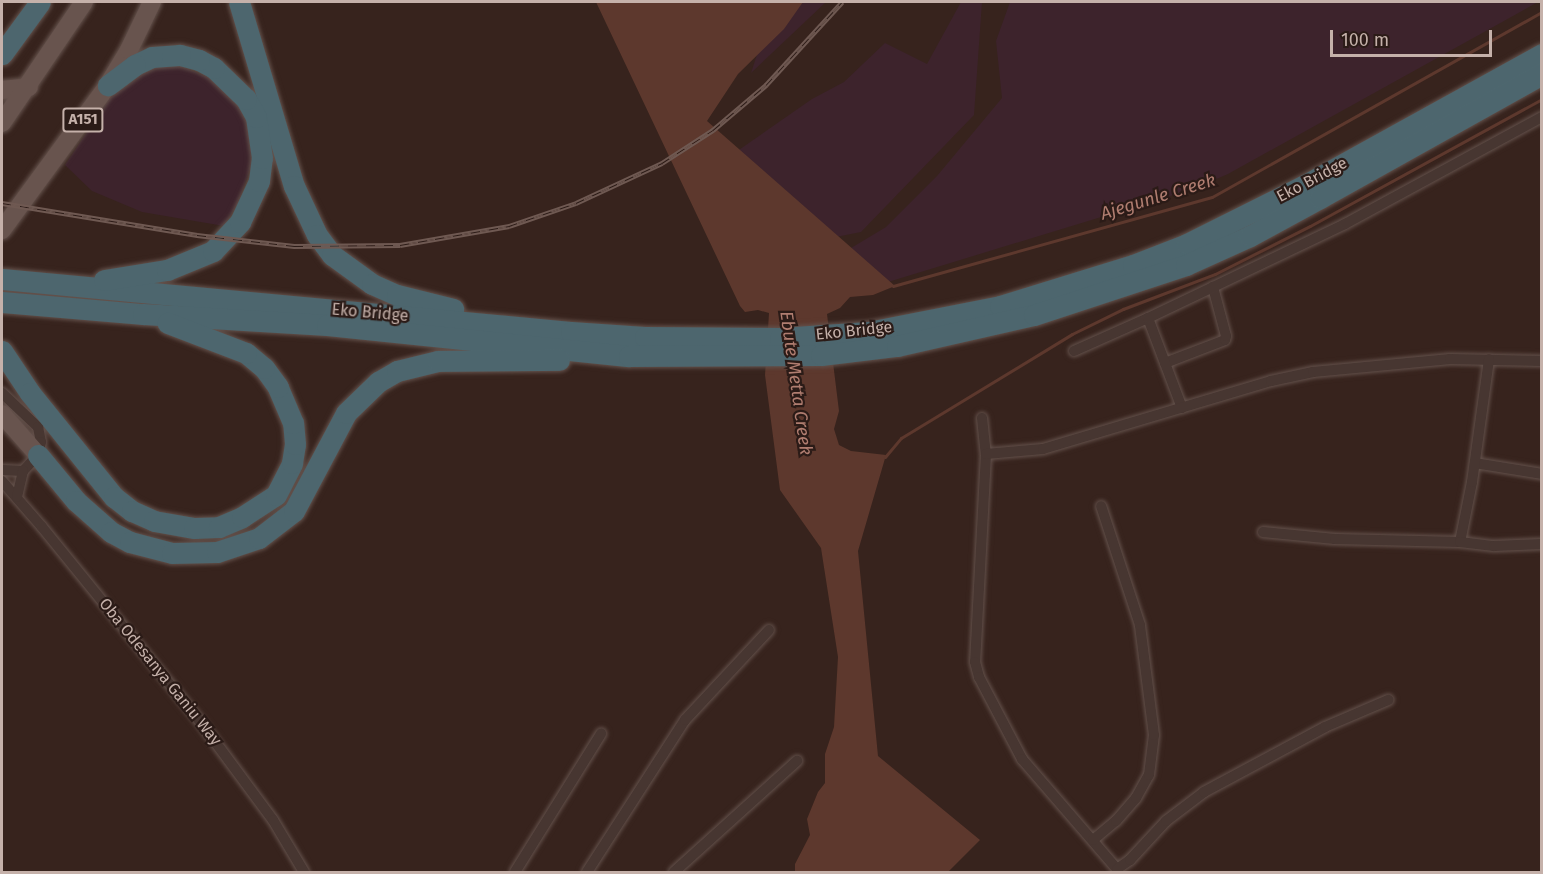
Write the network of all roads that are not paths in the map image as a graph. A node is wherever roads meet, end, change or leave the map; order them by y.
1 (40, 2) edge
2 (84, 2) edge
3 (152, 2) edge
4 (239, 2) edge
5 (2, 54) edge
6 (1542, 54) edge
7 (1542, 74) edge
8 (108, 85) junction
9 (29, 87) junction
10 (2, 90) edge
11 (1542, 117) edge
12 (2, 123) edge
13 (2, 230) edge
14 (2, 279) edge
15 (88, 287) junction
16 (1212, 287) junction
17 (2, 302) edge
18 (143, 314) junction
19 (1148, 318) junction
20 (571, 332) junction
21 (2, 351) edge
22 (1074, 351) dead end
23 (629, 356) junction
24 (1489, 359) junction
25 (1542, 361) edge
26 (1165, 363) junction
27 (2, 393) edge
28 (1182, 408) junction
29 (2, 409) edge
30 (7, 409) edge
31 (982, 418) dead end
32 (987, 454) junction
33 (38, 455) junction
34 (1475, 463) junction
35 (2, 470) edge
36 (23, 471) junction
37 (1542, 474) edge
38 (2, 481) edge
39 (17, 497) junction
40 (1101, 507) dead end
41 (1263, 532) dead end
42 (1460, 542) junction
43 (1542, 544) edge
44 (769, 630) dead end
45 (1388, 700) dead end
46 (600, 734) dead end
47 (797, 761) dead end
48 (1093, 840) junction
49 (304, 873) edge
50 (515, 873) edge
51 (587, 873) edge
52 (674, 873) edge

1 - 5 highway
2 - 9 main road
3 - 8 main road, A151
4 - 20 highway
6 - 20 highway, Eko Bridge
7 - 23 highway, Eko Bridge
8 - 13 main road, A151
8 - 15 highway
9 - 10 main road
9 - 12 main road
11 - 16 street
14 - 15 highway, Eko Bridge
15 - 20 highway, Eko Bridge
16 - 19 street
16 - 26 street
17 - 18 highway, Eko Bridge
18 - 21 highway
18 - 23 highway, Eko Bridge
19 - 22 street
19 - 26 street
23 - 33 highway
24 - 25 street
24 - 28 street
24 - 34 street
26 - 28 street
27 - 30 street
28 - 32 street
29 - 30 street
30 - 33 main road
31 - 32 street
32 - 48 street
33 - 36 street
34 - 37 street
34 - 42 street
35 - 36 street
36 - 39 street
38 - 39 street, Oba Odesanya Ganiu Way
39 - 49 street, Oba Odesanya Ganiu Way
40 - 48 street
41 - 42 street
42 - 43 street
44 - 51 street
45 - 48 street
46 - 50 street
47 - 52 street

